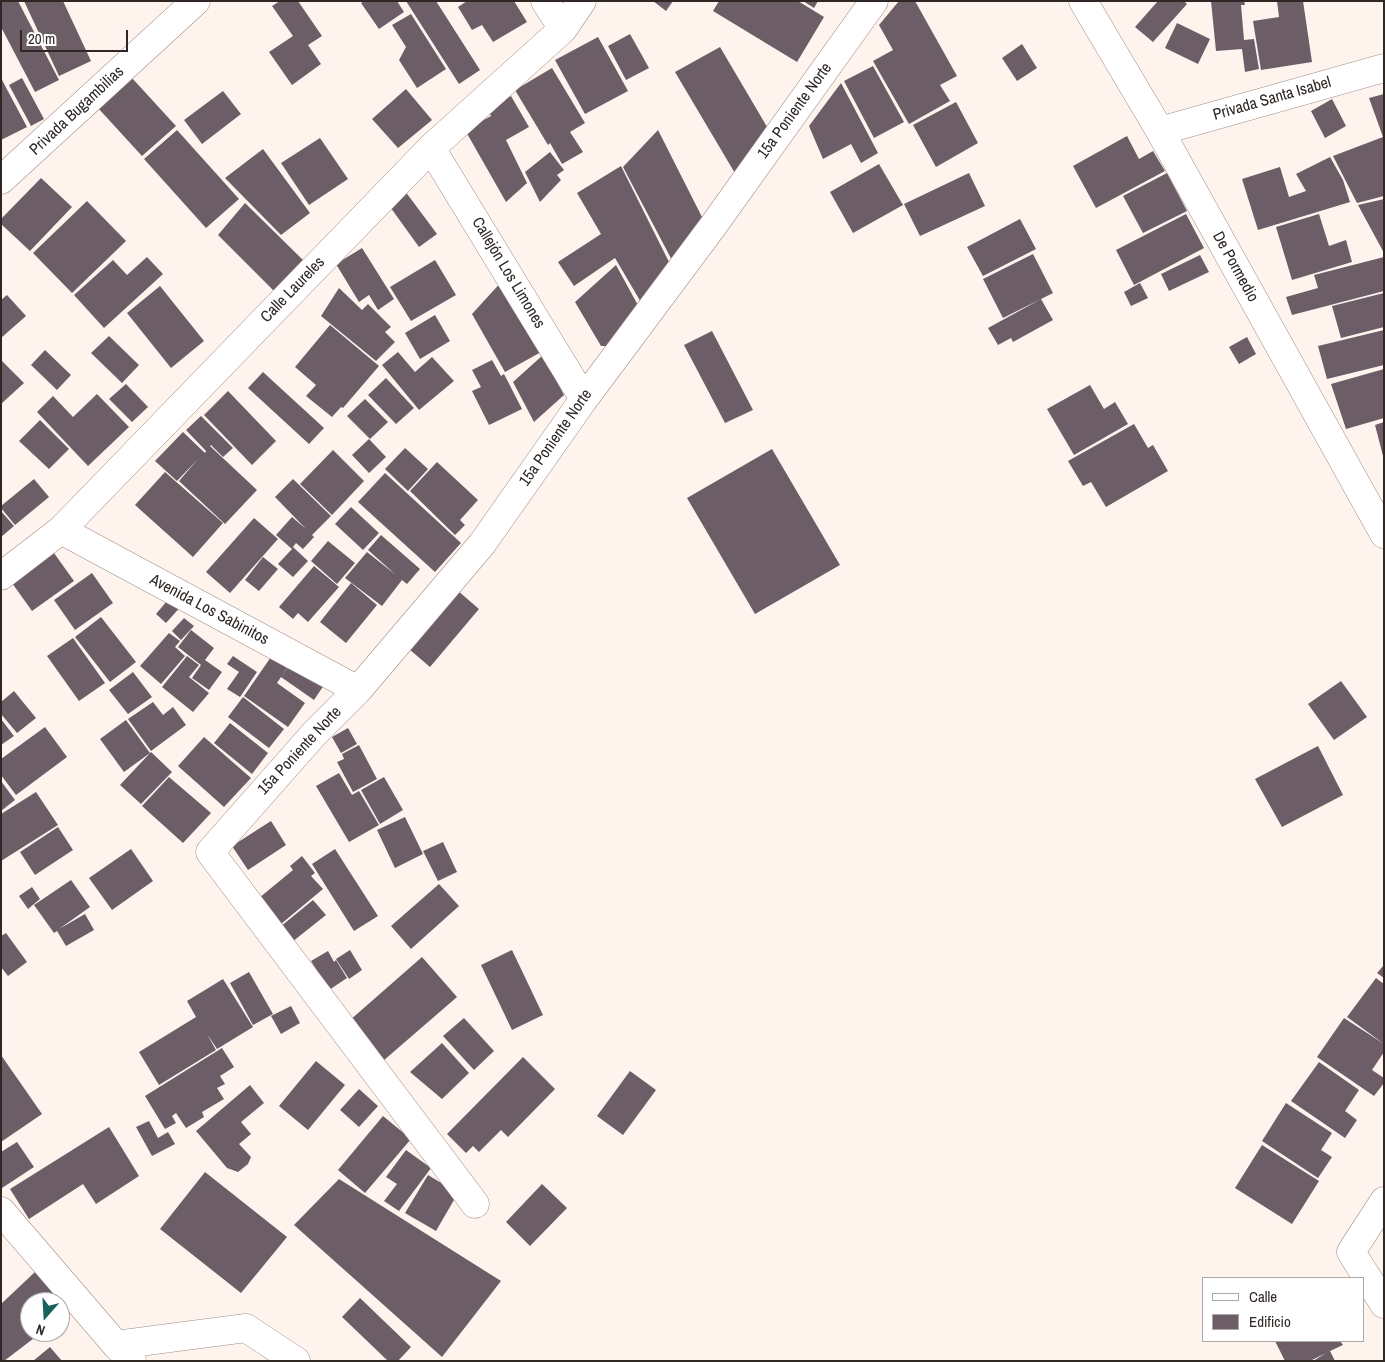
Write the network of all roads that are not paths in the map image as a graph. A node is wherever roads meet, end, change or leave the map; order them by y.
1 (196, 1) edge
2 (545, 1) edge
3 (582, 1) edge
4 (874, 1) edge
5 (1083, 1) edge
6 (563, 29) junction
7 (1384, 68) edge
8 (1160, 131) junction
9 (431, 148) junction
10 (1, 180) edge
11 (584, 399) junction
12 (1375, 500) edge
13 (61, 530) junction
14 (1384, 534) edge
15 (1, 576) edge
16 (358, 690) junction
17 (1384, 1201) edge
18 (475, 1204) dead end
19 (1, 1211) edge
20 (1384, 1304) edge
21 (124, 1353) edge
22 (296, 1361) edge

1 - 10 street, Privada Bugambilias
2 - 6 street
3 - 6 street, Calle Laureles
4 - 11 street, 15a Poniente Norte
5 - 8 street, De Pormedio
6 - 9 street, Calle Laureles
7 - 8 street, Privada Santa Isabel
8 - 12 street, De Pormedio
9 - 11 street, Callejón Los Limones
9 - 13 street, Calle Laureles
11 - 16 street, 15a Poniente Norte
12 - 14 street, De Pormedio
13 - 15 street, Calle Laureles
13 - 16 street, Avenida Los Sabinitos
16 - 18 street, 15a Poniente Norte
17 - 20 street
19 - 21 street
21 - 22 street

